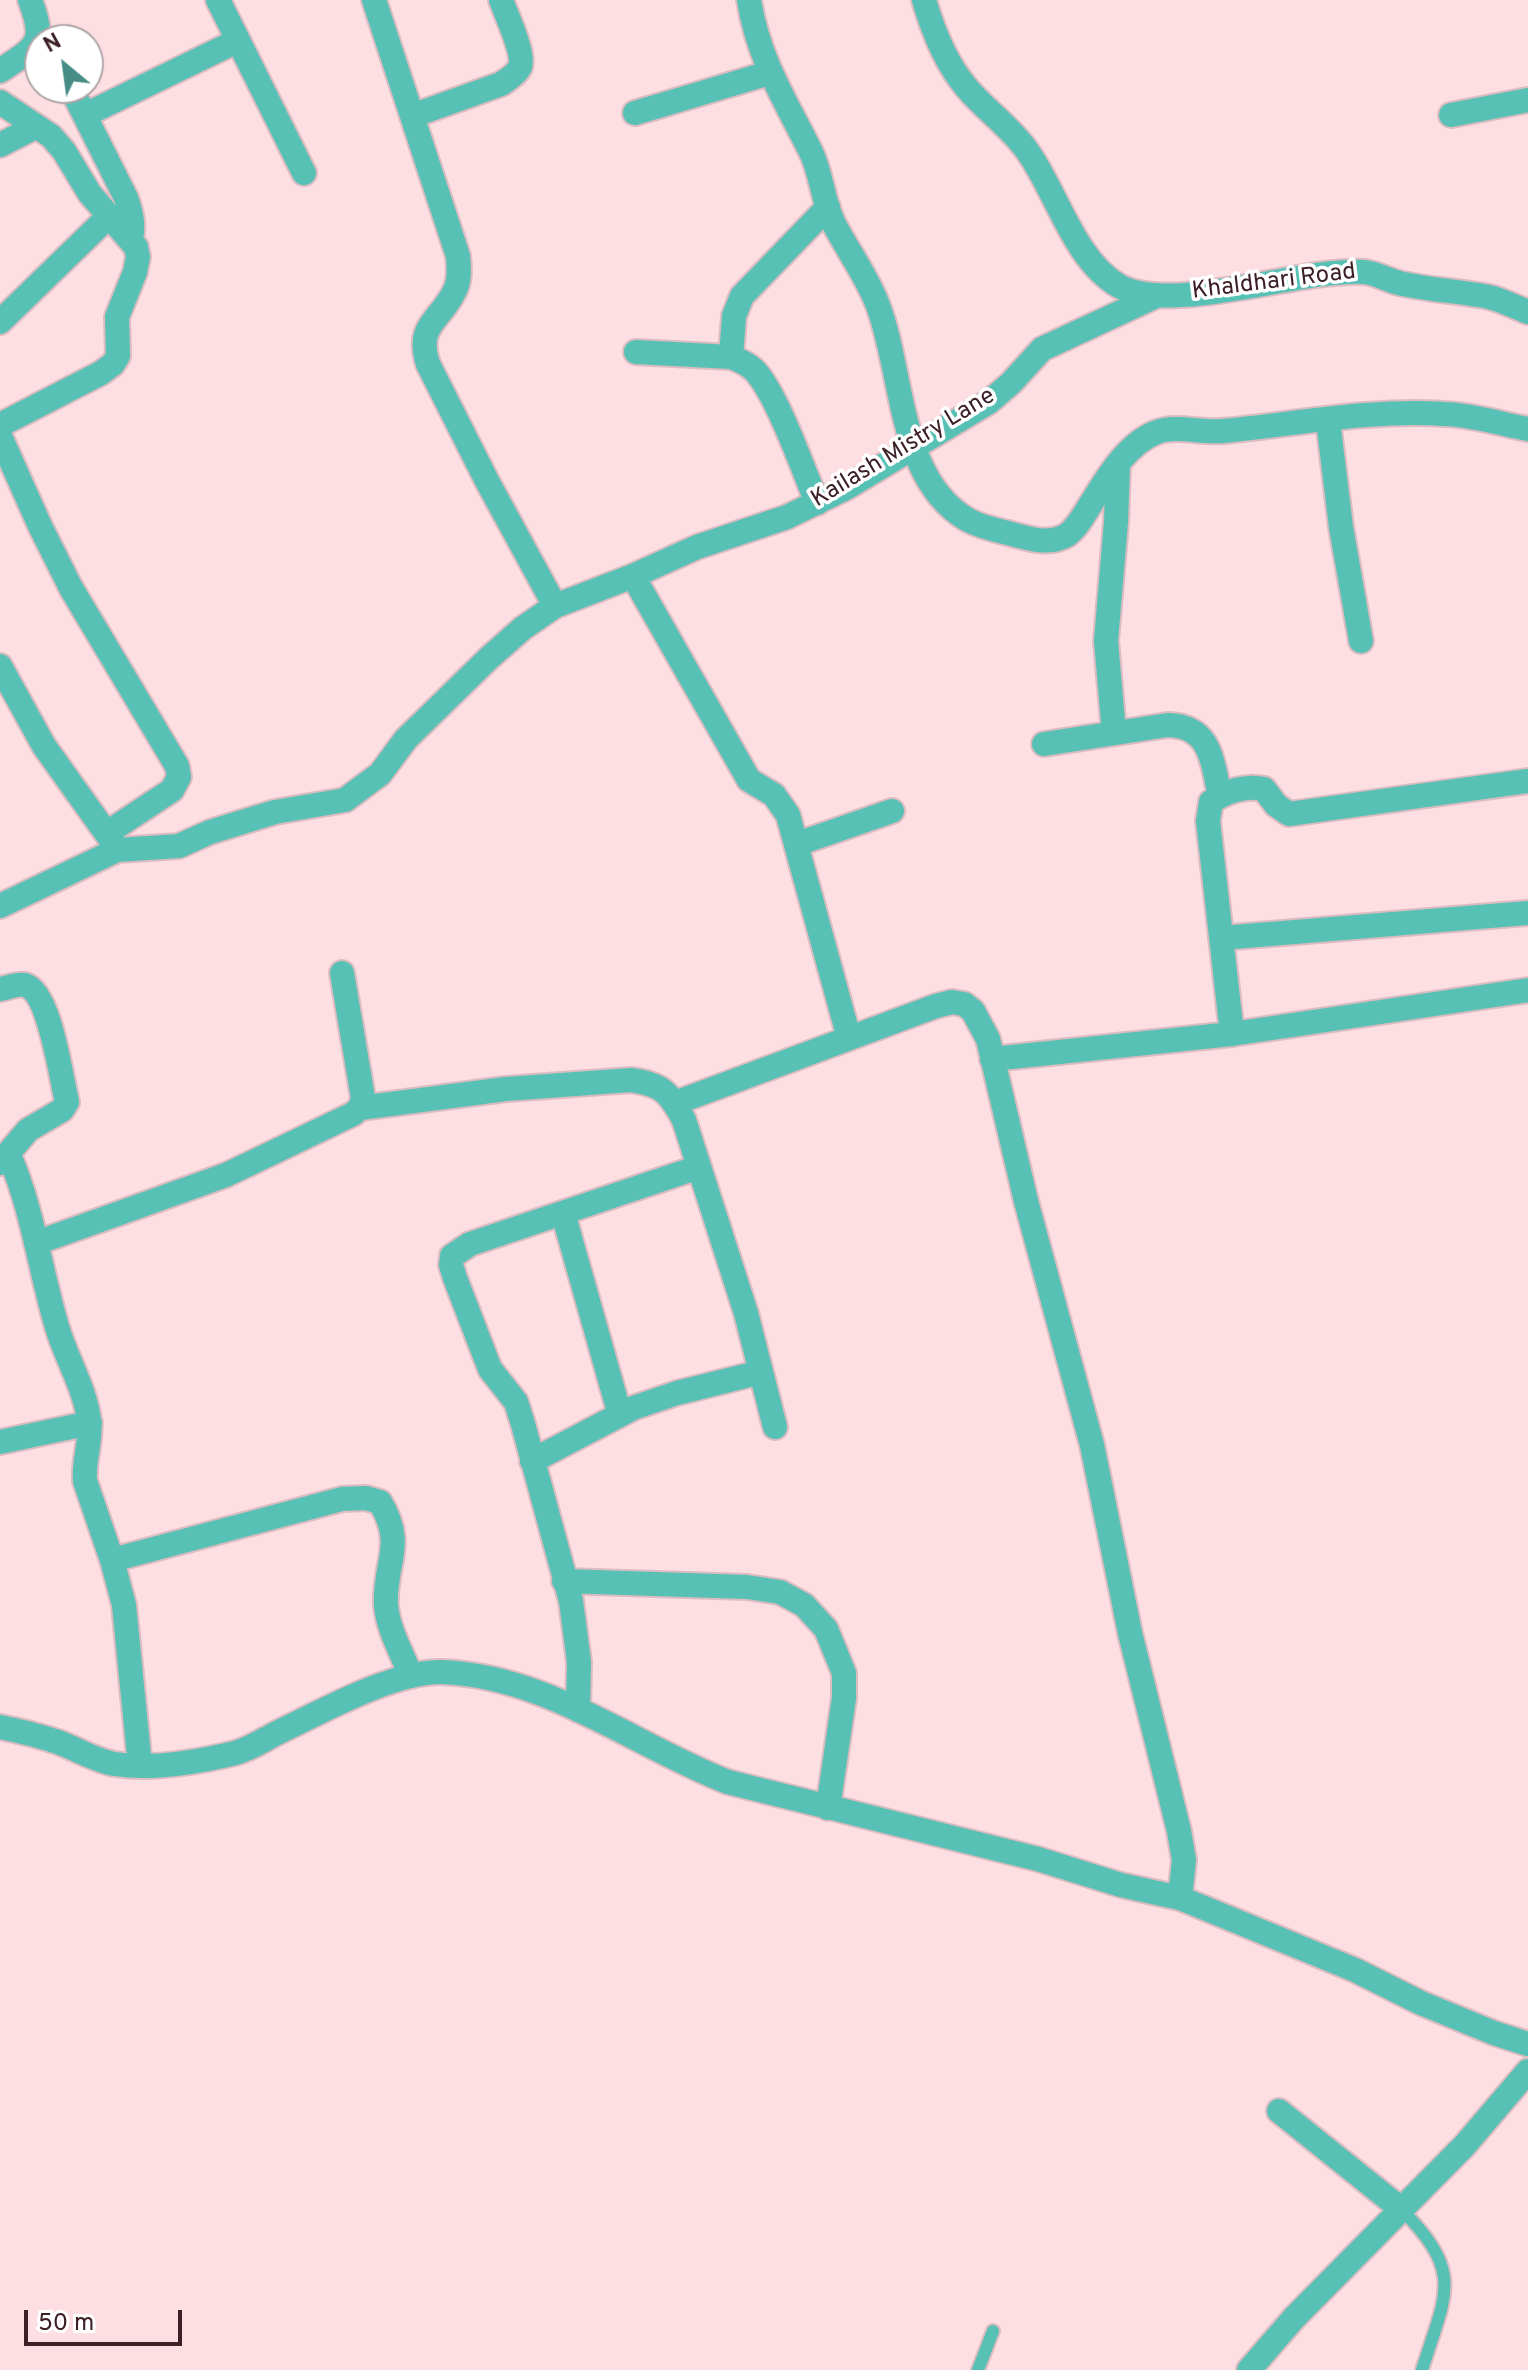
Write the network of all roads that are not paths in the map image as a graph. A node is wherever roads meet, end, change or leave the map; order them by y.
1 (218, 0) edge
2 (374, 0) edge
3 (501, 0) edge
4 (749, 0) edge
5 (924, 0) edge
6 (39, 21) edge
7 (237, 41) junction
8 (0, 71) edge
9 (769, 73) junction
10 (1528, 100) edge
11 (0, 102) edge
12 (79, 104) edge
13 (635, 113) dead end
14 (85, 115) junction
15 (1451, 115) dead end
16 (412, 116) junction
17 (35, 127) junction
18 (0, 145) edge
19 (304, 173) dead end
20 (828, 207) junction
21 (109, 216) junction
22 (131, 239) junction
23 (1158, 295) junction
24 (1528, 312) edge
25 (0, 322) edge
26 (636, 352) dead end
27 (731, 357) junction
28 (1328, 421) junction
29 (0, 425) edge
30 (1528, 429) edge
31 (0, 436) edge
32 (913, 448) junction
33 (1118, 466) junction
34 (817, 503) junction
35 (633, 576) junction
36 (555, 606) junction
37 (1361, 641) dead end
38 (0, 666) edge
39 (1114, 733) junction
40 (1044, 744) dead end
41 (1528, 781) edge
42 (1220, 796) junction
43 (892, 811) dead end
44 (112, 842) junction
45 (797, 844) junction
46 (0, 906) edge
47 (1528, 913) edge
48 (1221, 938) junction
49 (342, 973) dead end
50 (0, 989) edge
51 (1528, 990) edge
52 (1232, 1034) junction
53 (849, 1038) junction
54 (992, 1059) junction
55 (675, 1103) junction
56 (360, 1108) junction
57 (4, 1159) edge
58 (699, 1167) junction
59 (563, 1213) junction
60 (36, 1243) junction
61 (761, 1372) junction
62 (620, 1415) junction
63 (90, 1423) junction
64 (775, 1427) dead end
65 (0, 1442) edge
66 (532, 1461) junction
67 (112, 1560) junction
68 (564, 1581) junction
69 (411, 1676) junction
70 (578, 1710) junction
71 (0, 1727) edge
72 (140, 1766) junction
73 (828, 1808) junction
74 (1180, 1898) junction
75 (1528, 2044) edge
76 (1528, 2071) edge
77 (1279, 2111) dead end
78 (1401, 2209) junction
79 (993, 2331) dead end
80 (978, 2370) edge
81 (1249, 2370) edge
82 (1422, 2370) edge

1 - 7 street
2 - 16 street
3 - 16 street
4 - 9 street
5 - 23 street
6 - 8 street
7 - 14 street
7 - 19 street
9 - 13 street
9 - 20 street
10 - 15 street
11 - 17 street
12 - 14 street
14 - 22 street
16 - 36 street
17 - 18 street
17 - 21 street
20 - 27 street
20 - 32 street
21 - 22 street
21 - 25 street
22 - 29 street
23 - 24 street, Khaldhari Road
23 - 32 street, Kailash Mistry Lane
26 - 27 street
27 - 34 street
28 - 30 street
28 - 33 street
28 - 37 street
31 - 44 street
32 - 33 street
32 - 34 street, Kailash Mistry Lane
33 - 39 street
34 - 35 street, Kailash Mistry Lane
35 - 36 street, Kailash Mistry Lane
35 - 45 street
36 - 44 street, Kailash Mistry Lane
38 - 44 street
39 - 40 street
39 - 42 street
41 - 42 street
42 - 48 street
43 - 45 street
44 - 46 street
45 - 53 street
47 - 48 street
48 - 52 street
49 - 56 street
50 - 57 street
51 - 52 street
52 - 54 street
53 - 54 street
53 - 55 street
54 - 74 street
55 - 56 street
55 - 58 street
56 - 60 street
57 - 60 street
58 - 59 street
58 - 61 street
59 - 62 street
59 - 66 street
60 - 63 street
61 - 62 street
61 - 64 street
62 - 66 street
63 - 65 street
63 - 67 street
66 - 68 street
67 - 69 street
67 - 72 street
68 - 70 street
68 - 73 street
69 - 70 street
69 - 72 street
70 - 73 street
71 - 72 street
73 - 74 street
74 - 75 street
76 - 78 street
77 - 78 street
78 - 81 street
78 - 82 lane
79 - 80 lane

